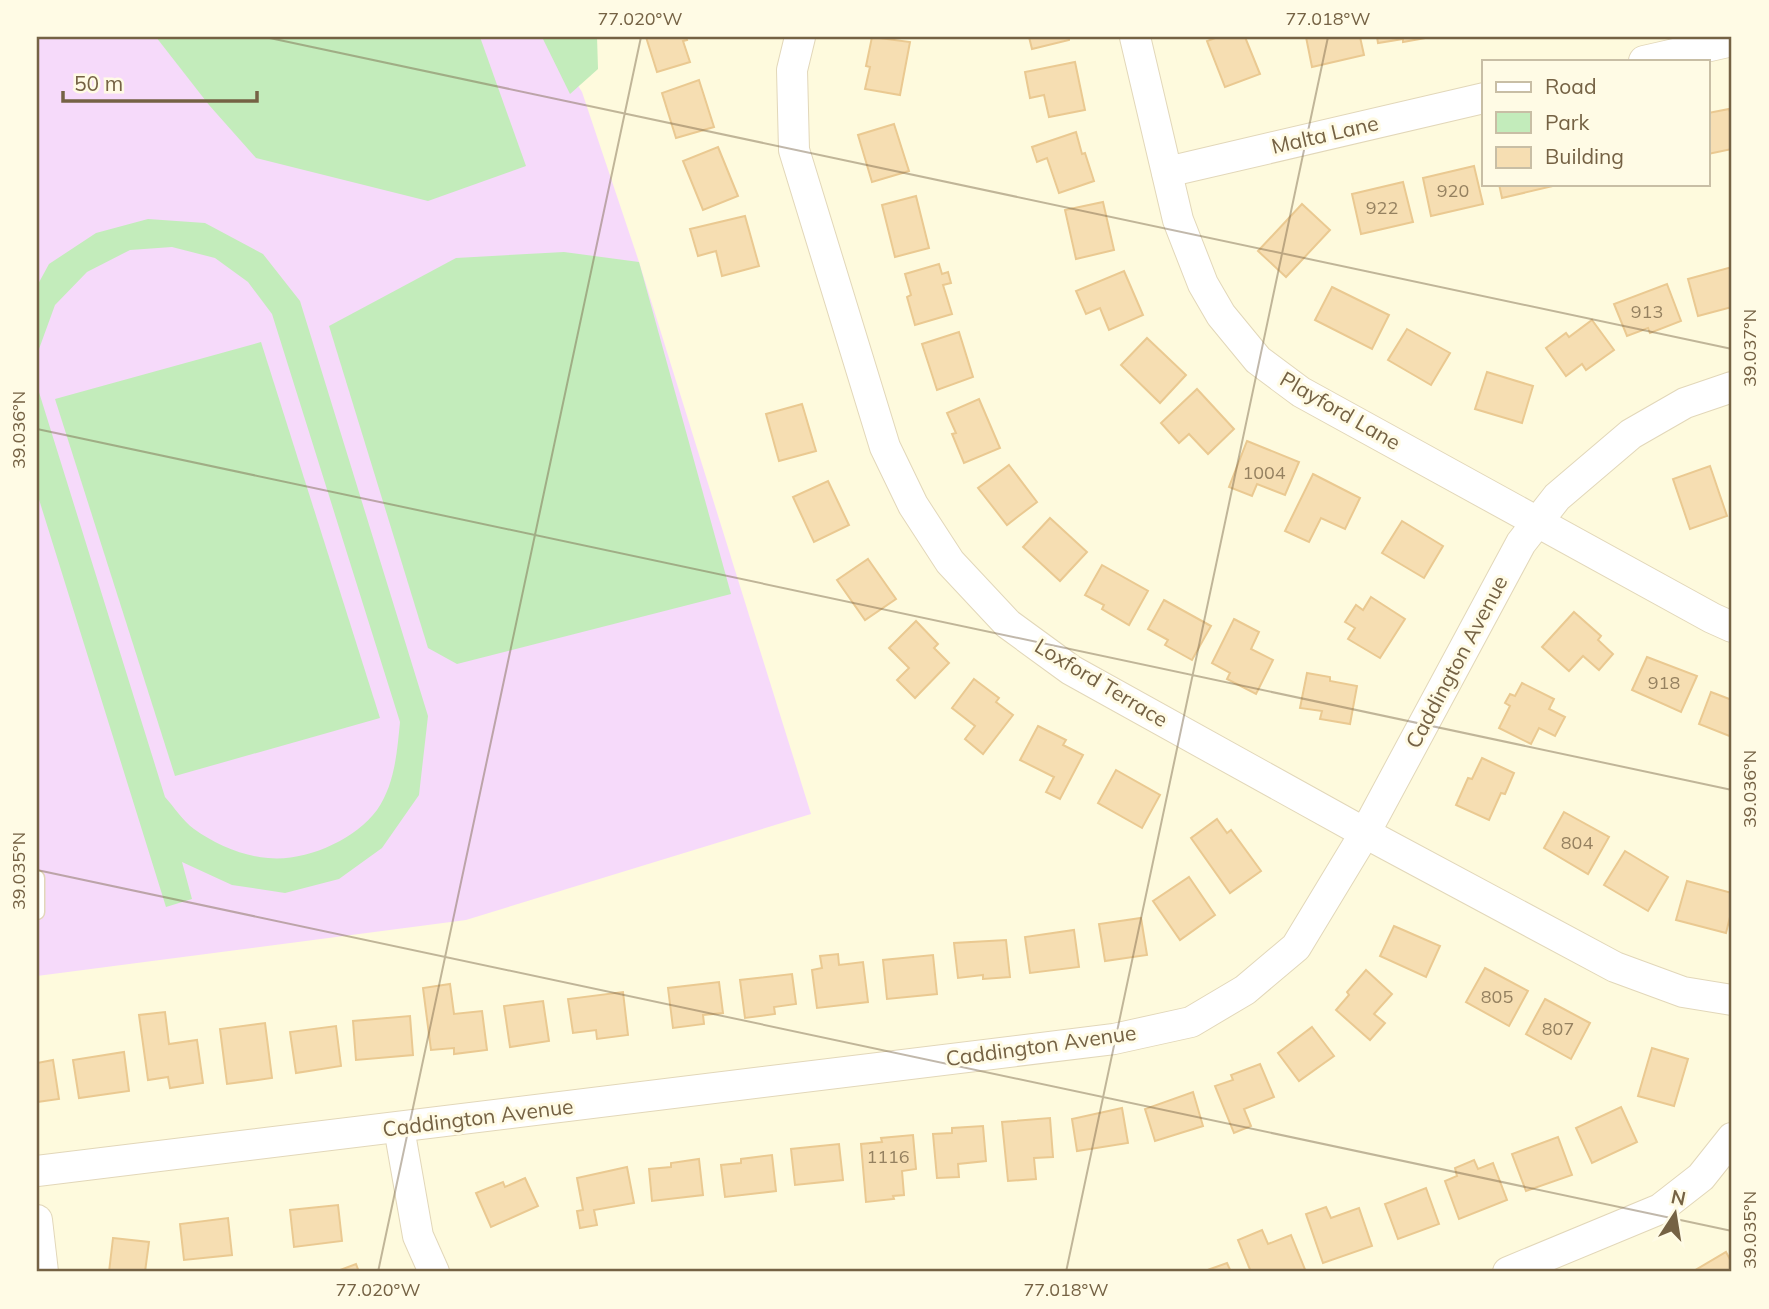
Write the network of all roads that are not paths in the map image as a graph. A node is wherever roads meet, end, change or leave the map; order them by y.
1 (1135, 37) edge
2 (794, 40) edge
3 (1732, 41) edge
4 (1648, 60) edge
5 (1482, 99) edge
6 (1167, 172) junction
7 (1732, 387) edge
8 (1539, 522) junction
9 (1732, 627) edge
10 (1365, 833) junction
11 (37, 878) edge
12 (37, 912) edge
13 (1732, 1000) edge
14 (399, 1128) junction
15 (1732, 1138) edge
16 (37, 1171) edge
17 (37, 1220) edge
18 (43, 1272) edge
19 (434, 1272) edge
20 (1508, 1272) edge

1 - 6 street, Playford Lane
2 - 10 street, Loxford Terrace
3 - 4 street
5 - 6 street, Malta Lane
6 - 8 street, Playford Lane
7 - 8 street, Caddington Avenue
8 - 9 street, Playford Lane
8 - 10 street, Caddington Avenue
10 - 13 street, Loxford Terrace
10 - 14 street, Caddington Avenue
11 - 12 lane
14 - 16 street, Caddington Avenue
14 - 19 street
15 - 20 street
17 - 18 street

